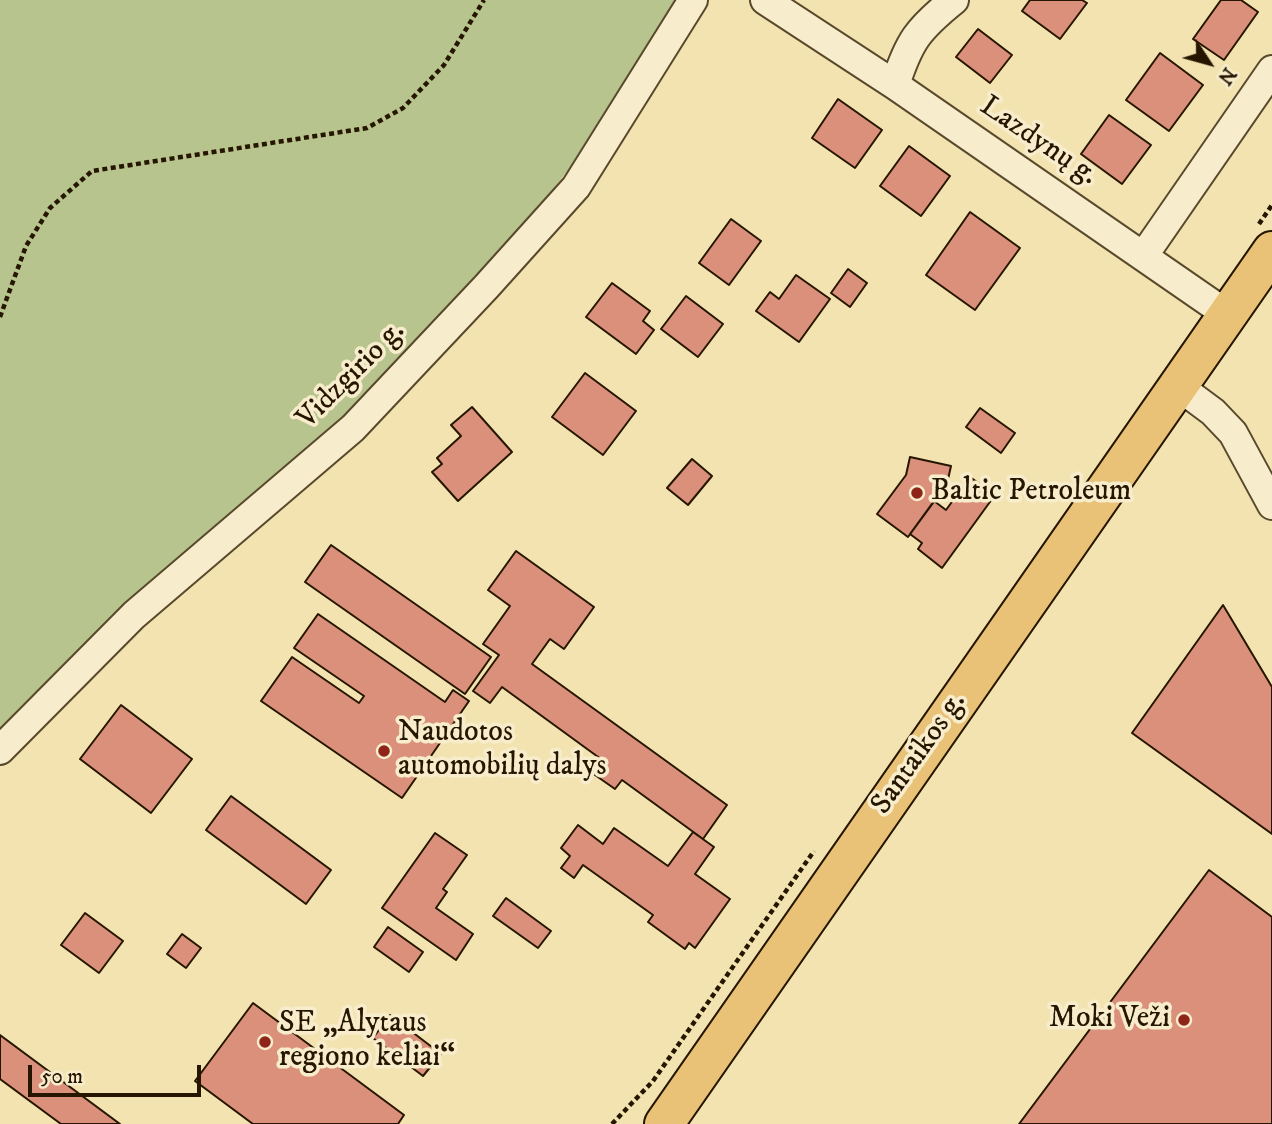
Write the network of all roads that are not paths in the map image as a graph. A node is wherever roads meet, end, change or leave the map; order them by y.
1 (693, 0) edge
2 (765, 0) edge
3 (954, 0) edge
4 (1272, 70) edge
5 (895, 85) junction
6 (1272, 251) edge
7 (1144, 255) junction
8 (1227, 315) junction
9 (1178, 386) junction
10 (1272, 505) edge
11 (0, 750) edge
12 (664, 1124) edge

1 - 11 street, Vidzgirio g.
2 - 5 street, Lazdynų g.
3 - 5 street
4 - 7 street
5 - 7 street, Lazdynų g.
6 - 8 main road, Santaikos g.
7 - 8 street, Lazdynų g.
8 - 9 main road, Santaikos g.
9 - 10 street
9 - 12 main road, Santaikos g.

